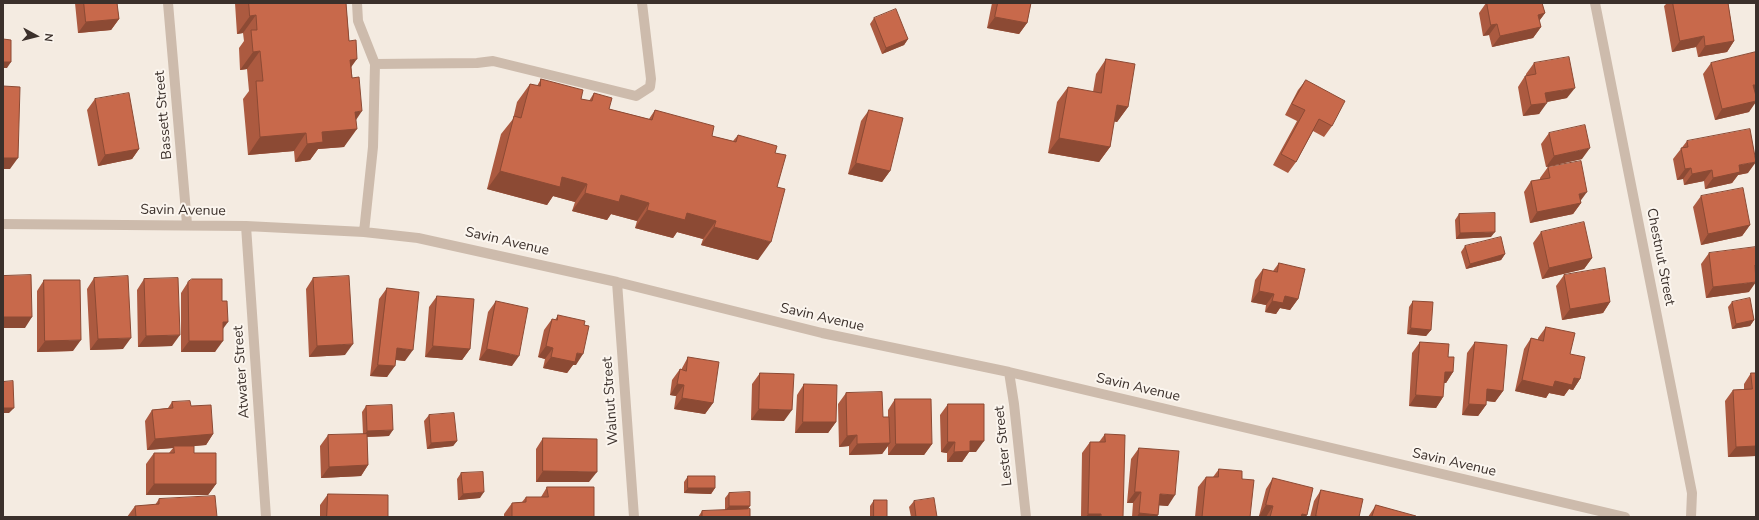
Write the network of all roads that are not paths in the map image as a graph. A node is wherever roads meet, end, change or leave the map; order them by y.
1 (168, 3) edge
2 (357, 3) edge
3 (642, 3) edge
4 (1595, 3) edge
5 (375, 64) junction
6 (3, 224) edge
7 (187, 224) junction
8 (246, 226) junction
9 (364, 232) junction
10 (617, 282) junction
11 (1009, 372) junction
12 (1587, 513) edge
13 (266, 517) edge
14 (634, 517) edge
15 (1026, 517) edge
16 (1625, 517) edge
17 (1691, 517) edge

1 - 7 street, Bassett Street
2 - 5 street
3 - 5 street
4 - 17 street, Chestnut Street
5 - 9 street
6 - 7 street, Savin Avenue
7 - 8 street, Savin Avenue
8 - 9 street, Savin Avenue
8 - 13 street, Atwater Street
9 - 10 street, Savin Avenue
10 - 11 street, Savin Avenue
10 - 14 street, Walnut Street
11 - 12 street, Savin Avenue
11 - 15 street, Lester Street
12 - 16 street, Savin Avenue

